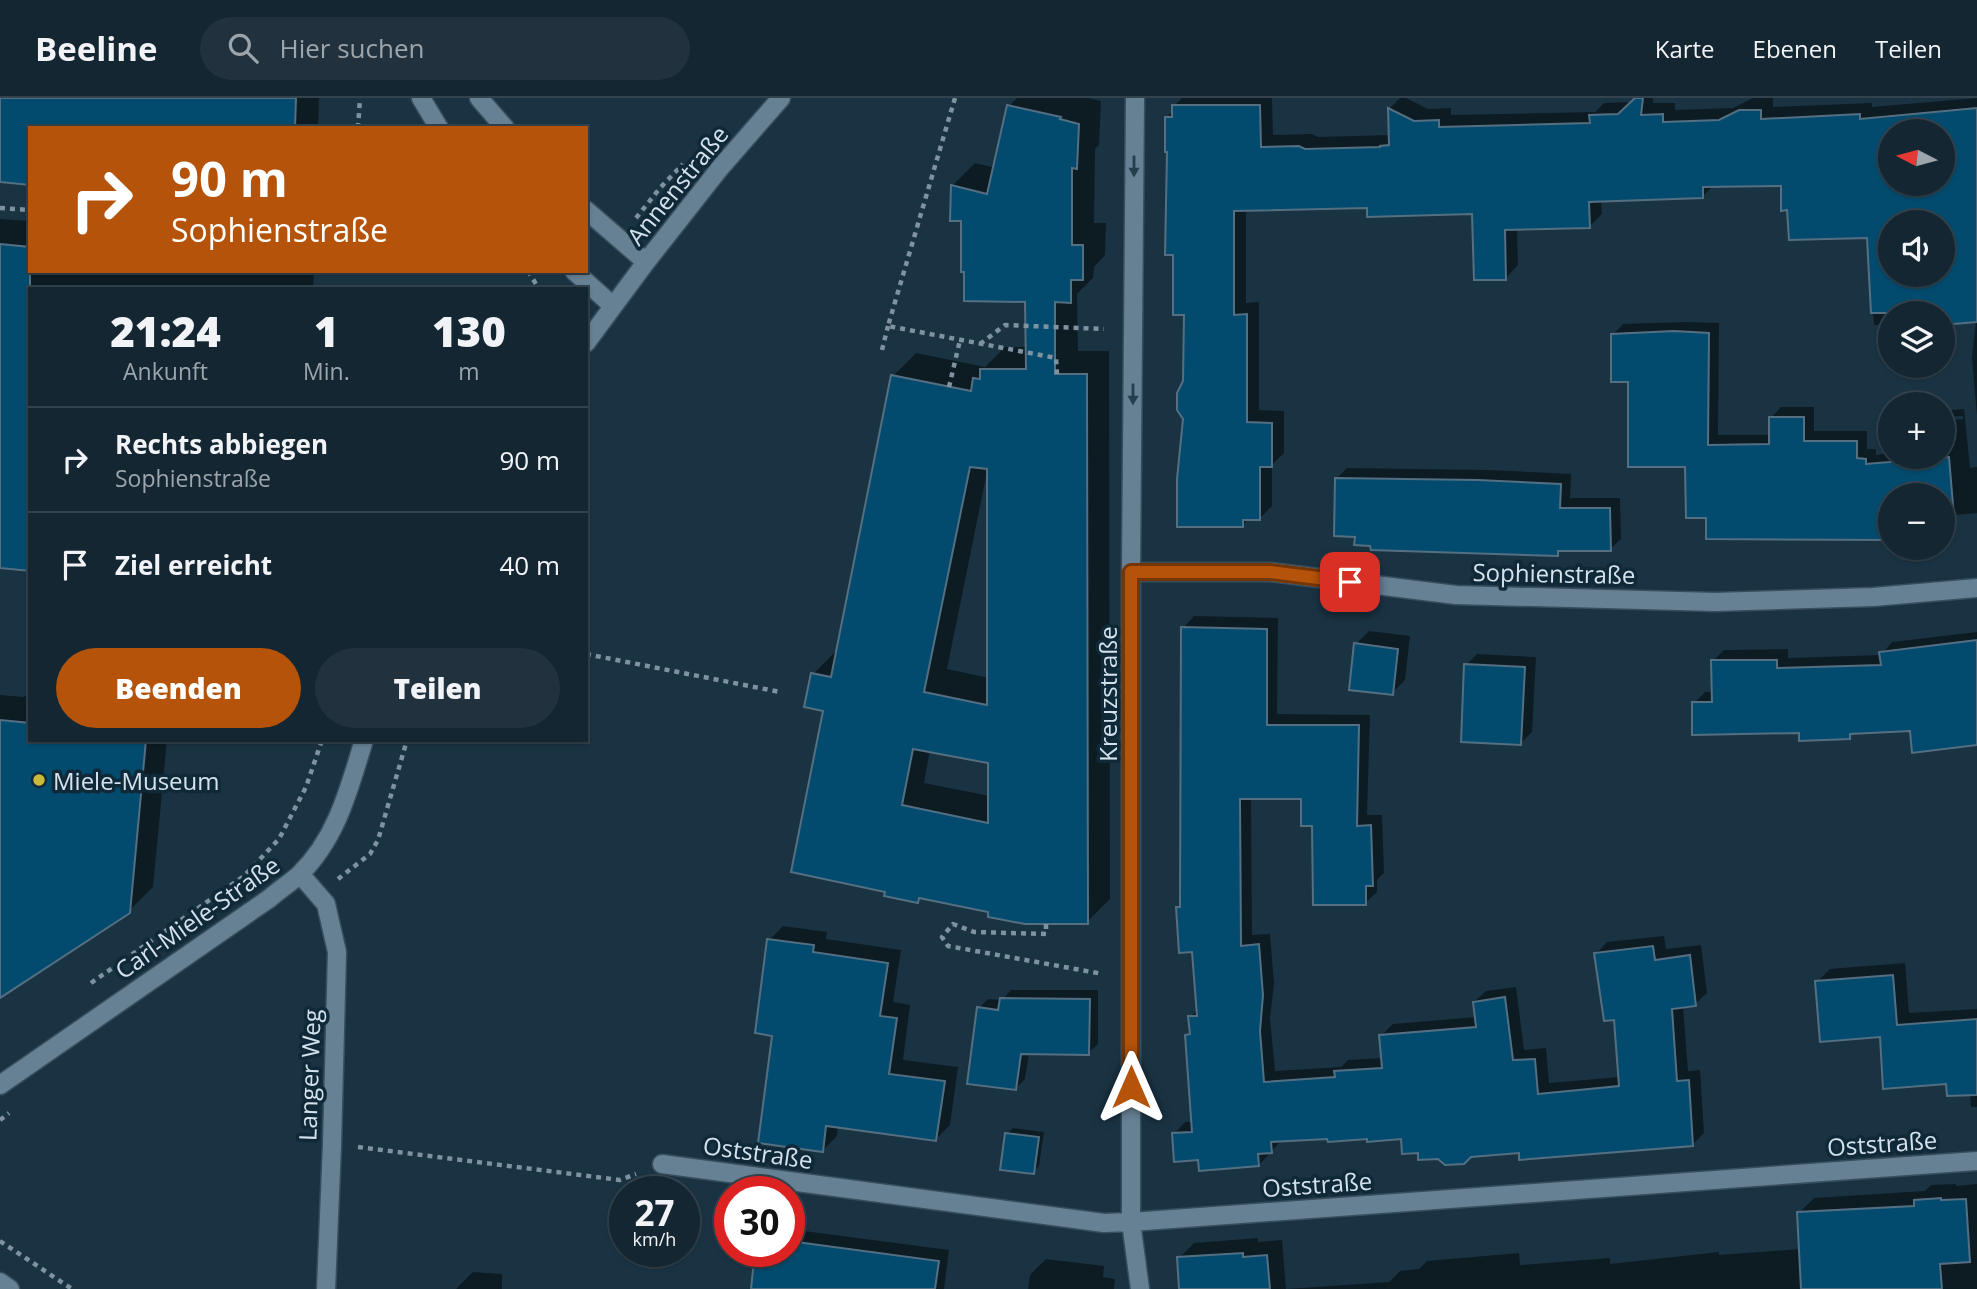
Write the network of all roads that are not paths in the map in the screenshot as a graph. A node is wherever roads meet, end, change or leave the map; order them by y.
1 (421, 98) edge
2 (479, 98) edge
3 (782, 98) edge
4 (1135, 98) edge
5 (438, 126) edge
6 (503, 126) edge
7 (588, 213) edge
8 (646, 261) junction
9 (576, 273) edge
10 (613, 306) junction
11 (588, 340) edge
12 (1131, 572) junction
13 (1977, 588) edge
14 (363, 742) edge
15 (300, 874) junction
16 (0, 1085) edge
17 (1977, 1161) edge
18 (663, 1164) road end
19 (1131, 1222) junction
20 (0, 1282) edge
21 (10, 1289) edge
22 (326, 1289) edge
23 (1140, 1289) edge

1 - 5 street
2 - 6 street
3 - 8 street, Annenstraße
4 -> 12 street, Kreuzstraße
7 - 8 street
8 - 10 street, Annenstraße
9 - 10 street
10 - 11 street
12 - 13 street, Sophienstraße
12 - 19 street, Kreuzstraße
14 - 15 street, Carl-Miele-Straße
15 - 16 street, Carl-Miele-Straße
15 - 22 street, Langer Weg
17 - 19 street, Oststraße
18 - 19 street, Oststraße
19 - 23 street, Kreuzstraße
20 - 21 street

